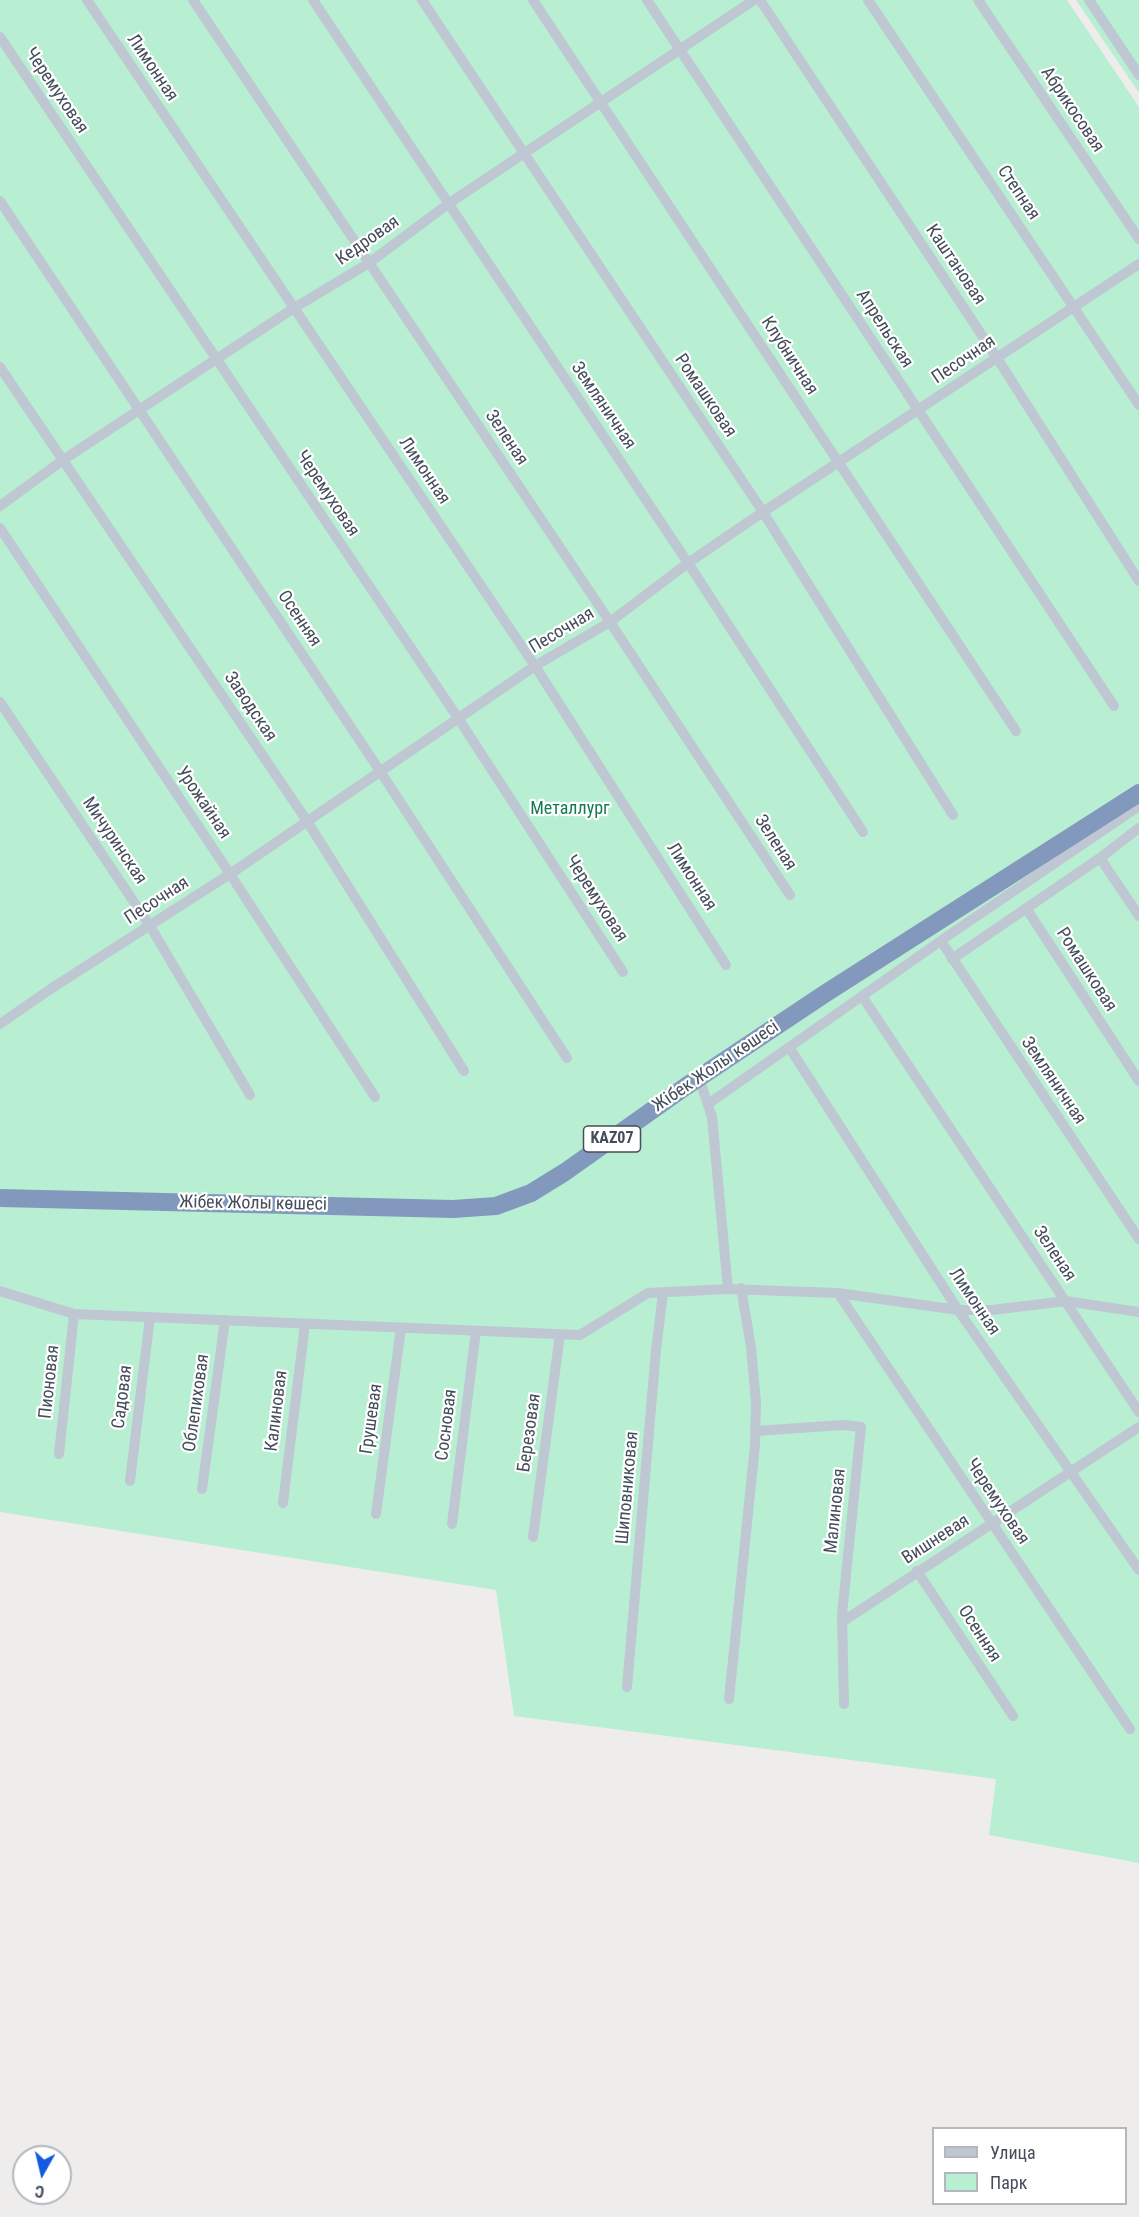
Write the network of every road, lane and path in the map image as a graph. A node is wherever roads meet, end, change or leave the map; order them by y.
1 (87, 0) edge
2 (193, 0) edge
3 (313, 0) edge
4 (422, 0) edge
5 (533, 0) edge
6 (647, 0) edge
7 (754, 0) edge
8 (760, 0) edge
9 (868, 0) edge
10 (978, 0) edge
11 (1089, 0) edge
12 (0, 37) edge
13 (680, 49) junction
14 (1139, 75) edge
15 (601, 102) junction
16 (524, 154) junction
17 (0, 201) edge
18 (448, 204) junction
19 (1139, 239) edge
20 (369, 263) junction
21 (1139, 264) edge
22 (1074, 307) junction
23 (294, 308) junction
24 (997, 358) junction
25 (216, 360) junction
26 (0, 367) edge
27 (1139, 405) edge
28 (140, 410) junction
29 (918, 411) junction
30 (63, 460) junction
31 (839, 463) junction
32 (0, 506) edge
33 (763, 512) junction
34 (0, 528) edge
35 (688, 563) junction
36 (1139, 581) edge
37 (610, 622) junction
38 (535, 666) junction
39 (0, 702) edge
40 (1114, 706) dead end
41 (458, 718) junction
42 (1016, 731) dead end
43 (380, 771) junction
44 (1139, 793) edge
45 (1139, 806) edge
46 (953, 815) dead end
47 (307, 821) junction
48 (1139, 828) edge
49 (862, 832) dead end
50 (1100, 858) junction
51 (230, 874) junction
52 (790, 895) dead end
53 (1026, 908) junction
54 (1139, 916) edge
55 (150, 926) junction
56 (941, 941) junction
57 (952, 959) junction
58 (726, 965) dead end
59 (623, 972) dead end
60 (862, 996) junction
61 (0, 1024) edge
62 (789, 1047) junction
63 (567, 1058) dead end
64 (464, 1071) dead end
65 (699, 1078) junction
66 (1139, 1081) edge
67 (250, 1095) dead end
68 (375, 1097) dead end
69 (708, 1104) junction
70 (0, 1198) edge
71 (1139, 1239) edge
72 (728, 1288) junction
73 (741, 1288) junction
74 (0, 1291) edge
75 (663, 1293) junction
76 (838, 1293) junction
77 (1066, 1301) junction
78 (958, 1310) junction
79 (1139, 1312) edge
80 (74, 1314) junction
81 (150, 1317) junction
82 (225, 1320) junction
83 (305, 1324) junction
84 (401, 1328) junction
85 (476, 1331) junction
86 (561, 1334) junction
87 (1139, 1412) edge
88 (1139, 1427) edge
89 (756, 1431) junction
90 (59, 1454) dead end
91 (1070, 1471) junction
92 (130, 1481) dead end
93 (202, 1489) dead end
94 (283, 1503) dead end
95 (376, 1514) dead end
96 (452, 1524) dead end
97 (992, 1524) junction
98 (533, 1537) dead end
99 (1139, 1570) edge
100 (917, 1571) junction
101 (842, 1622) junction
102 (627, 1687) dead end
103 (729, 1699) dead end
104 (844, 1704) dead end
105 (1013, 1716) dead end
106 (1130, 1729) dead end

1 - 23 street, Лимонная
2 - 20 street, Зеленая
3 - 18 street, Земляничная
4 - 16 street, Ромашковая
5 - 15 street, Клубничная
6 - 13 street, Апрельская
7 - 13 street, Кедровая
8 - 24 street, Каштановая
9 - 22 street, Степная
10 - 19 street, Абрикосовая
11 - 14 street
12 - 25 street, Черемуховая
13 - 15 street, Кедровая
13 - 29 street, Апрельская
15 - 16 street, Кедровая
15 - 31 street, Клубничная
16 - 18 street, Кедровая
16 - 33 street, Ромашковая
17 - 28 street, Осенняя
18 - 20 street, Кедровая
18 - 35 street, Земляничная
20 - 23 street, Кедровая
20 - 37 street, Зеленая
21 - 22 street, Песочная
22 - 24 street, Песочная
22 - 27 street, Степная
23 - 25 street, Кедровая
23 - 38 street, Лимонная
24 - 29 street, Песочная
24 - 36 street, Каштановая
25 - 28 street, Кедровая
25 - 41 street, Черемуховая
26 - 30 street, Заводская
28 - 30 street, Кедровая
28 - 43 street, Осенняя
29 - 31 street, Песочная
29 - 40 street, Апрельская
30 - 32 street, Кедровая
30 - 47 street, Заводская
31 - 33 street, Песочная
31 - 42 street, Клубничная
33 - 35 street, Песочная
33 - 46 street, Ромашковая
34 - 51 street, Урожайная
35 - 37 street, Песочная
35 - 49 street, Земляничная
37 - 38 street, Песочная
37 - 52 street, Зеленая
38 - 41 street, Песочная
38 - 58 street, Лимонная
39 - 55 street, Мичуринская
41 - 43 street, Песочная
41 - 59 street, Черемуховая
43 - 47 street, Песочная
43 - 63 street, Осенняя
44 - 65 highway, Жібек Жолы көшесі / KAZ07
45 - 56 street
47 - 51 street, Песочная
47 - 64 street, Заводская
48 - 50 street
50 - 53 street
50 - 54 street
51 - 55 street, Песочная
51 - 68 street, Урожайная
53 - 57 street
53 - 66 street, Ромашковая
55 - 61 street, Песочная
55 - 67 street, Мичуринская
56 - 57 street, Земляничная
56 - 60 street
57 - 71 street, Земляничная
60 - 62 street
60 - 77 street, Зеленая
62 - 69 street
62 - 78 street, Лимонная
65 - 69 street
65 - 70 highway, Жібек Жолы көшесі / KAZ07
69 - 72 street
72 - 73 street
72 - 75 street
73 - 76 street
73 - 89 street
74 - 80 street
75 - 86 street
75 - 102 street, Шиповниковая
76 - 78 street
76 - 97 street, Черемуховая
77 - 78 street
77 - 79 street
77 - 87 street, Зеленая
78 - 91 street, Лимонная
80 - 81 street
80 - 90 street, Пионовая
81 - 82 street
81 - 92 street, Садовая
82 - 83 street
82 - 93 street, Облепиховая
83 - 84 street
83 - 94 street, Калиновая
84 - 85 street
84 - 95 street, Грушевая
85 - 86 street
85 - 96 street, Сосновая
86 - 98 street, Березовая
88 - 91 street, Вишневая
89 - 101 street, Малиновая
89 - 103 street
91 - 97 street, Вишневая
91 - 99 street, Лимонная
97 - 100 street, Вишневая
97 - 106 street, Черемуховая
100 - 101 street, Вишневая
100 - 105 street, Осенняя
101 - 104 street, Малиновая

